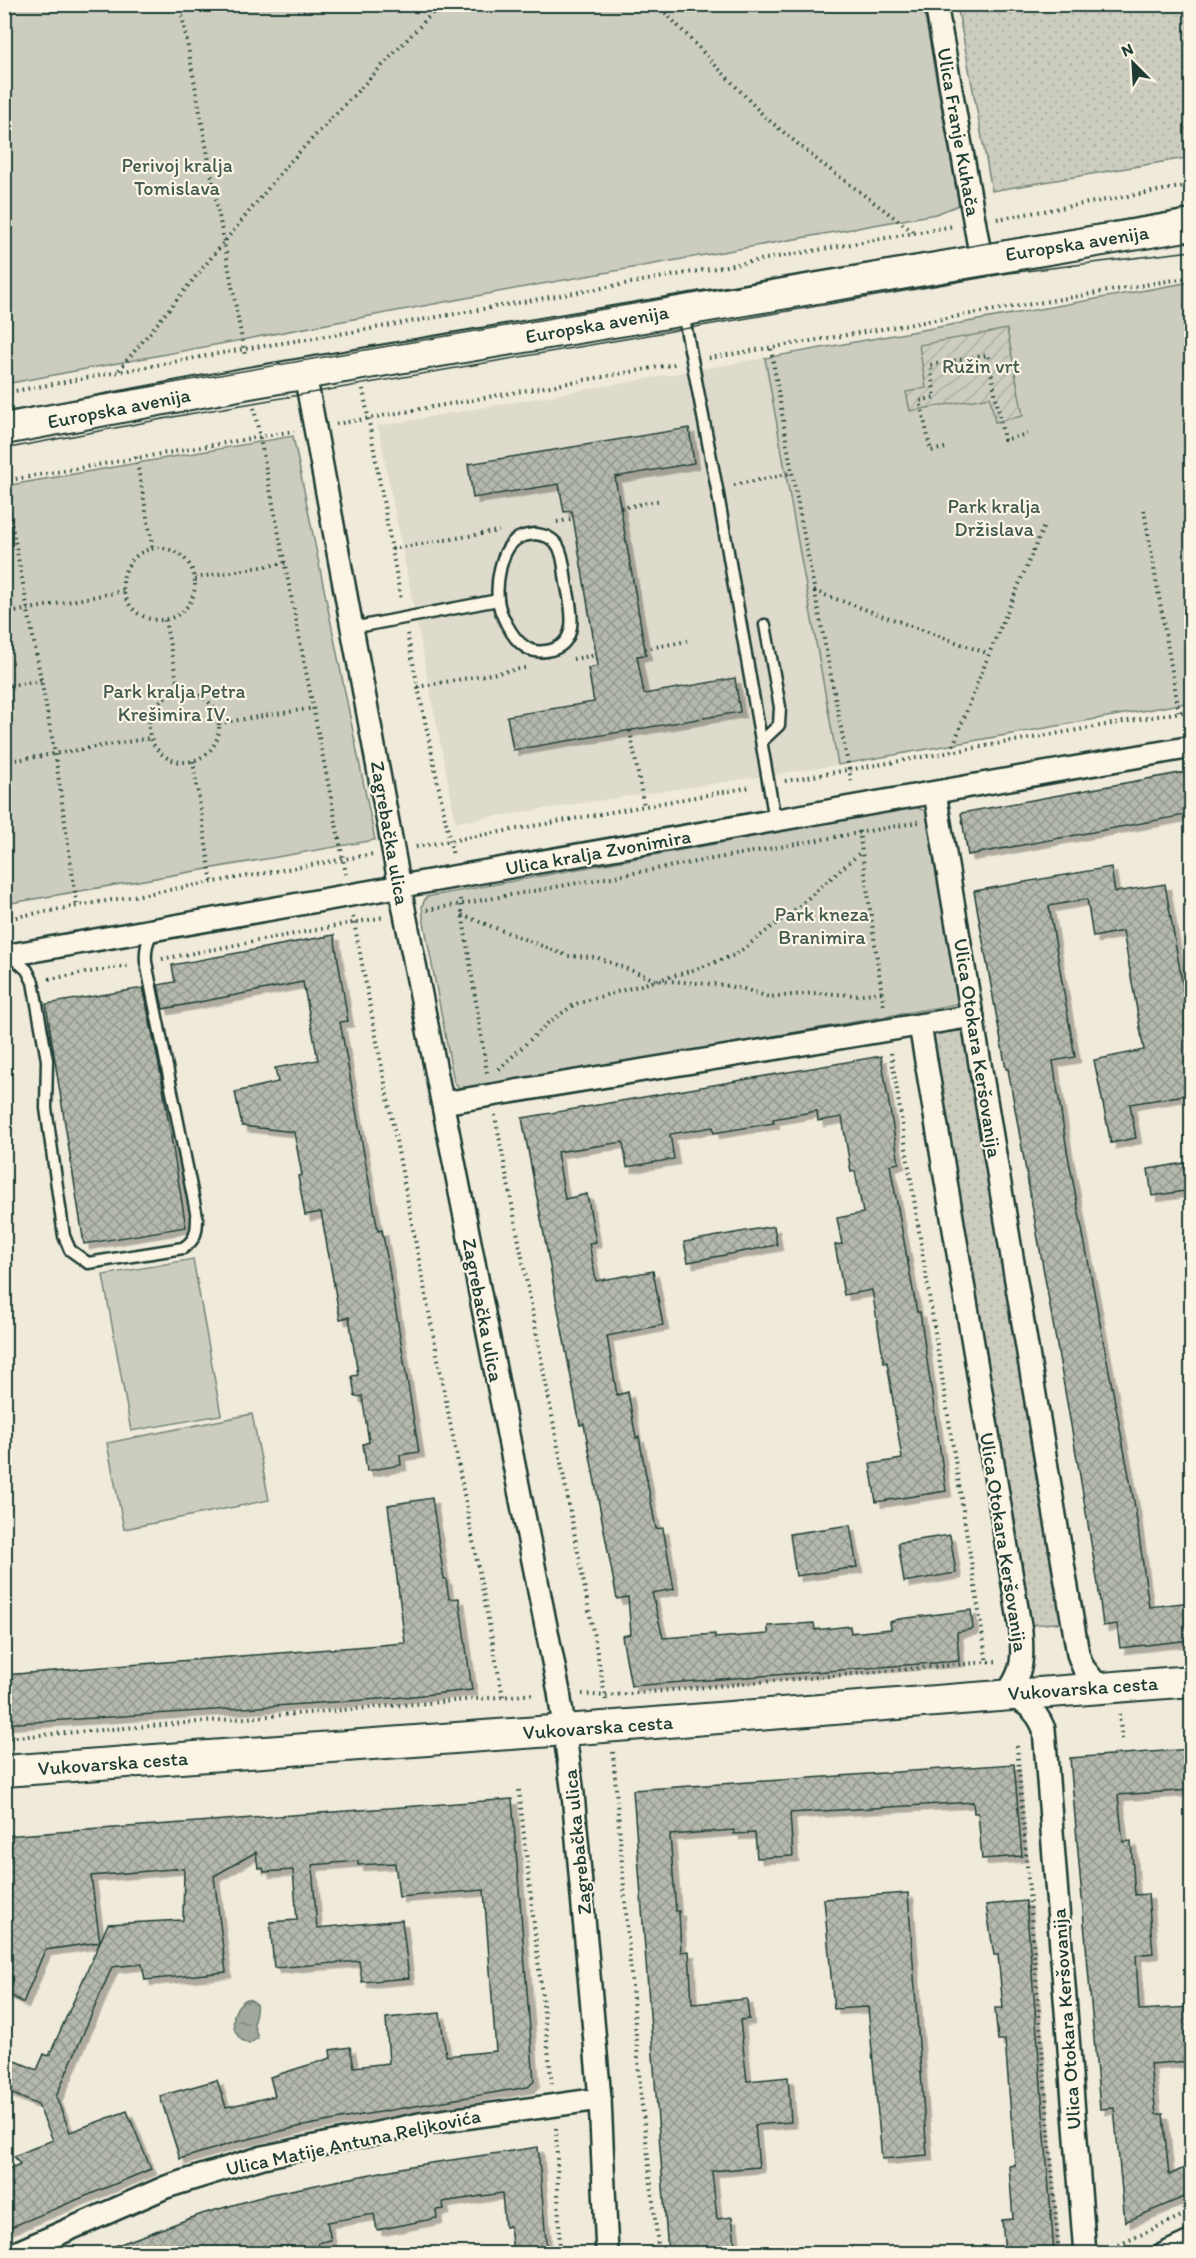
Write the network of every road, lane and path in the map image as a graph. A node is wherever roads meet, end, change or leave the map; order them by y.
1 (180, 4) edge
2 (441, 4) edge
3 (657, 4) edge
4 (936, 4) edge
5 (1191, 185) edge
6 (975, 223) junction
7 (1191, 225) edge
8 (915, 233) junction
9 (224, 241) junction
10 (981, 259) junction
11 (1191, 277) edge
12 (682, 310) junction
13 (352, 332) junction
14 (244, 349) junction
15 (771, 349) junction
16 (692, 361) junction
17 (358, 365) junction
18 (118, 372) junction
19 (305, 374) junction
20 (249, 383) junction
21 (4, 393) edge
22 (368, 418) junction
23 (315, 428) junction
24 (4, 429) edge
25 (1027, 434) dead end
26 (260, 436) junction
27 (945, 448) dead end
28 (136, 457) junction
29 (792, 473) junction
30 (4, 482) edge
31 (717, 489) junction
32 (662, 500) dead end
33 (621, 508) dead end
34 (1144, 510) dead end
35 (1044, 526) dead end
36 (483, 534) dead end
37 (153, 549) junction
38 (392, 549) junction
39 (285, 563) junction
40 (195, 578) junction
41 (123, 591) junction
42 (814, 591) junction
43 (498, 600) junction
44 (29, 609) junction
45 (4, 614) edge
46 (405, 619) junction
47 (165, 620) junction
48 (765, 625) dead end
49 (352, 628) junction
50 (687, 641) dead end
51 (645, 648) dead end
52 (989, 654) junction
53 (507, 671) dead end
54 (41, 681) junction
55 (4, 686) edge
56 (417, 687) junction
57 (179, 692) junction
58 (314, 708) junction
59 (1191, 710) edge
60 (1179, 712) junction
61 (219, 723) junction
62 (630, 731) dead end
63 (151, 738) junction
64 (762, 741) junction
65 (1191, 747) edge
66 (951, 751) junction
67 (55, 754) junction
68 (193, 761) junction
69 (4, 762) edge
70 (849, 769) junction
71 (769, 783) junction
72 (935, 793) junction
73 (644, 806) junction
74 (855, 807) junction
75 (939, 819) junction
76 (775, 820) junction
77 (859, 832) junction
78 (451, 841) junction
79 (394, 851) junction
80 (861, 851) junction
81 (343, 860) junction
82 (456, 878) junction
83 (212, 883) junction
84 (400, 887) junction
85 (350, 895) junction
86 (460, 905) junction
87 (77, 906) junction
88 (405, 914) junction
89 (462, 915) junction
90 (4, 919) edge
91 (354, 922) junction
92 (155, 930) junction
93 (7, 955) edge
94 (146, 962) junction
95 (656, 980) junction
96 (33, 982) junction
97 (4, 987) edge
98 (883, 992) junction
99 (973, 1016) junction
100 (920, 1025) junction
101 (887, 1031) junction
102 (491, 1095) junction
103 (443, 1103) junction
104 (1023, 1658) junction
105 (987, 1663) junction
106 (1191, 1681) edge
107 (1099, 1687) junction
108 (559, 1692) junction
109 (1006, 1694) junction
110 (605, 1695) junction
111 (502, 1697) junction
112 (610, 1726) junction
113 (565, 1730) junction
114 (4, 1738) edge
115 (1017, 1746) dead end
116 (4, 1771) edge
117 (519, 1790) dead end
118 (600, 2099) junction
119 (555, 2105) junction
120 (1191, 2211) edge
121 (1191, 2241) edge
122 (13, 2253) edge
123 (560, 2253) edge
124 (607, 2253) edge
125 (658, 2253) edge
126 (1059, 2253) edge
127 (1085, 2253) edge
128 (1099, 2253) edge
129 (1164, 2253) edge

1 - 9 path
2 - 9 path
3 - 8 path
4 - 6 street, Ulica Franje Kuhača
5 - 6 path
6 - 8 path
6 - 10 street, Ulica Franje Kuhača
7 - 10 street, Europska avenija
8 - 13 path
9 - 14 path
9 - 18 path
10 - 12 street, Europska avenija
11 - 15 path
12 - 16 lane
12 - 17 street, Europska avenija
13 - 14 path
13 - 17 path
14 - 18 path
14 - 20 path
15 - 16 path
15 - 29 path
16 - 22 path
16 - 31 lane
17 - 19 street, Europska avenija
17 - 22 path
18 - 21 path
19 - 20 street, Europska avenija
19 - 23 street, Zagrebačka ulica
20 - 24 street, Europska avenija
20 - 26 path
22 - 23 path
22 - 38 path
23 - 26 path
23 - 49 street, Zagrebačka ulica
25 - 27 path
26 - 28 path
26 - 39 path
28 - 30 path
28 - 37 path
29 - 31 path
29 - 42 path
30 - 44 path
31 - 64 lane
32 - 33 path
34 - 60 path
35 - 52 path
36 - 38 path
37 - 40 path
37 - 41 path
38 - 46 path
39 - 40 path
39 - 58 path
40 - 47 path
41 - 44 path
41 - 47 path
42 - 52 path
42 - 70 path
43 - 43 lane
43 - 46 lane
44 - 45 path
44 - 54 path
46 - 49 lane
46 - 56 path
47 - 57 path
48 - 64 lane
49 - 79 street, Zagrebačka ulica
50 - 51 path
52 - 66 path
53 - 56 path
54 - 55 path
54 - 67 path
56 - 78 path
57 - 61 path
57 - 63 path
58 - 61 path
58 - 81 path
59 - 60 path
60 - 66 path
61 - 68 path
62 - 73 path
63 - 67 path
63 - 68 path
64 - 71 lane
65 - 72 street, Ulica kralja Zvonimira
66 - 70 path
67 - 69 path
67 - 87 path
68 - 83 path
70 - 71 path
70 - 74 path
71 - 73 path
71 - 76 lane
72 - 74 street, Ulica kralja Zvonimira
72 - 75 street, Ulica Otokara Keršovanija
73 - 78 path
74 - 76 street, Ulica kralja Zvonimira
74 - 77 path
75 - 77 path
75 - 99 street, Ulica Otokara Keršovanija
76 - 82 street, Ulica kralja Zvonimira
77 - 80 path
77 - 86 path
78 - 79 path
78 - 82 path
79 - 81 path
79 - 84 street, Zagrebačka ulica
80 - 95 path
80 - 98 path
81 - 83 path
81 - 85 path
82 - 84 street, Ulica kralja Zvonimira
82 - 86 path
83 - 87 path
84 - 85 street, Ulica kralja Zvonimira
84 - 88 street, Zagrebačka ulica
85 - 91 path
85 - 92 street, Ulica kralja Zvonimira
86 - 88 path
86 - 89 path
87 - 90 path
88 - 91 path
88 - 103 street, Zagrebačka ulica
89 - 95 path
89 - 95 path
91 - 94 path
91 - 111 path
92 - 93 street, Ulica kralja Zvonimira
92 - 94 lane
93 - 96 lane
94 - 96 path
94 - 96 lane
95 - 98 path
96 - 97 path
98 - 101 path
99 - 100 street
99 - 107 street, Ulica Otokara Keršovanija
100 - 101 street
100 - 104 street, Ulica Otokara Keršovanija
101 - 102 street
101 - 105 path
102 - 103 street
102 - 110 path
103 - 108 street, Zagrebačka ulica
104 - 105 path
104 - 109 street, Ulica Otokara Keršovanija
105 - 110 path
106 - 107 street, Vukovarska cesta
107 - 109 street, Vukovarska cesta
108 - 110 path
108 - 111 path
108 - 113 street, Zagrebačka ulica
109 - 112 street, Vukovarska cesta
109 - 127 street, Ulica Otokara Keršovanija
110 - 112 path
111 - 114 path
112 - 113 street, Vukovarska cesta
112 - 125 path
113 - 116 street, Vukovarska cesta
113 - 118 street, Zagrebačka ulica
115 - 126 path
117 - 119 path
118 - 119 street, Ulica Matije Antuna Reljkovića
118 - 124 street, Zagrebačka ulica
119 - 122 street, Ulica Matije Antuna Reljkovića
119 - 123 path
120 - 128 path
121 - 129 street

